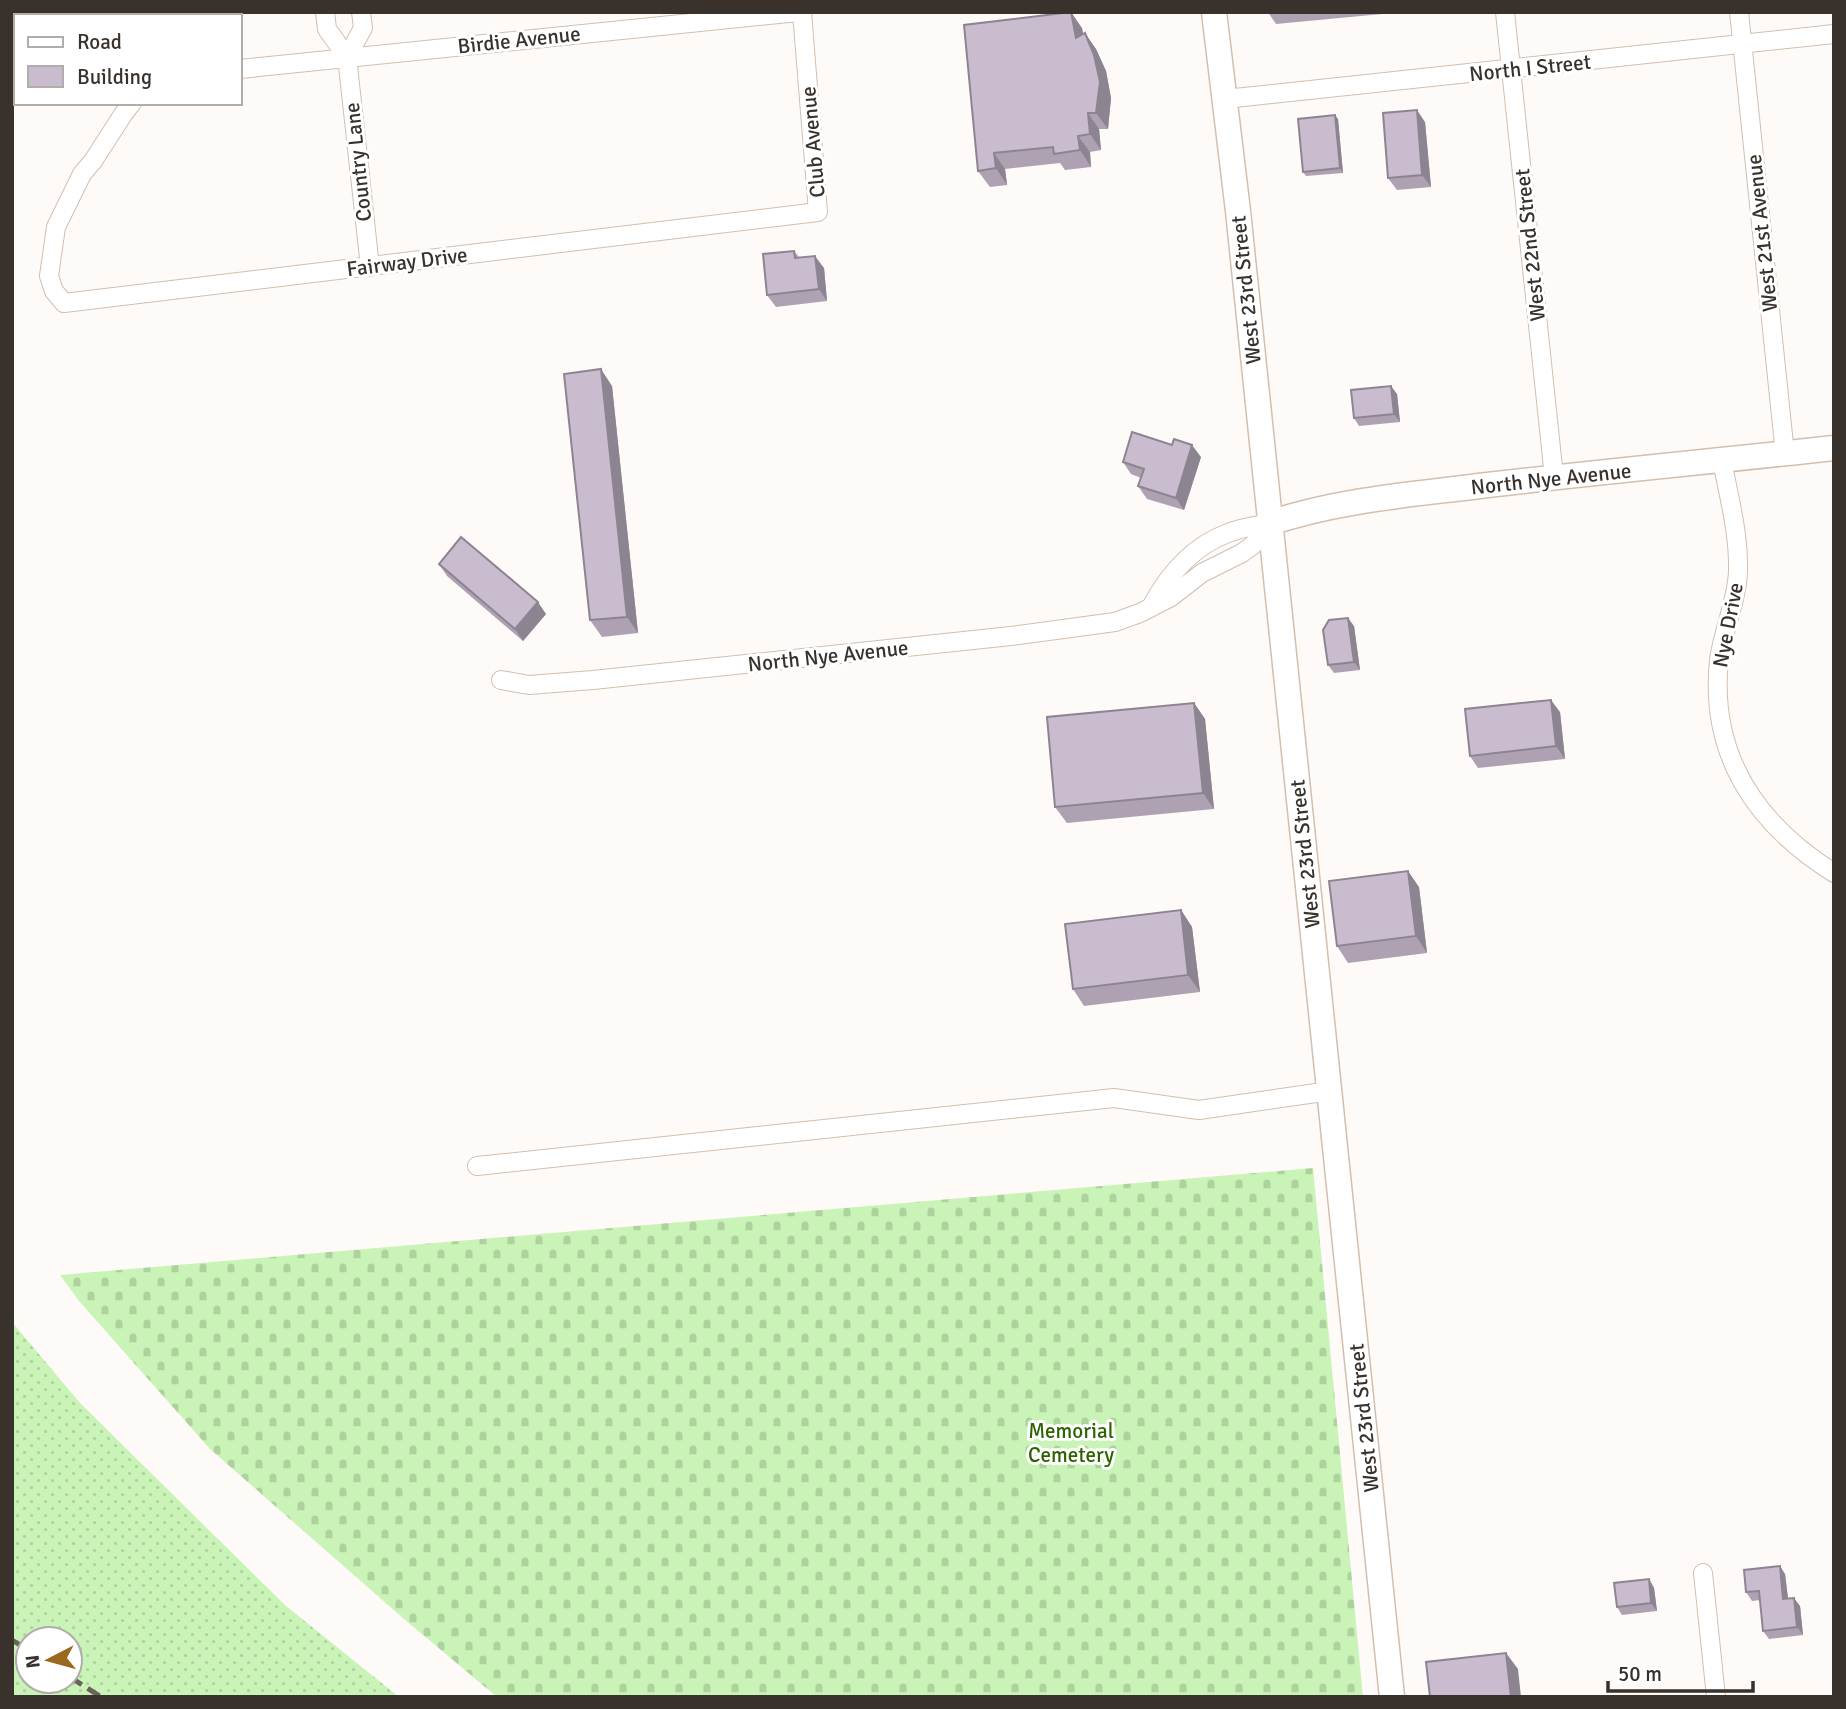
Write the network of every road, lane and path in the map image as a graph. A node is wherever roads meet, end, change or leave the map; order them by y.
1 (325, 12) edge
2 (361, 12) edge
3 (800, 12) edge
4 (1214, 12) edge
5 (1505, 12) edge
6 (1739, 12) edge
7 (1834, 34) edge
8 (1742, 44) junction
9 (806, 53) joint
10 (347, 57) junction
11 (242, 69) edge
12 (1511, 70) junction
13 (1225, 99) junction
14 (131, 105) edge
15 (758, 220) joint
16 (370, 267) junction
17 (1834, 448) edge
18 (1785, 454) junction
19 (1722, 461) junction
20 (1554, 477) junction
21 (1270, 523) junction
22 (1151, 607) junction
23 (501, 680) dead end
24 (1834, 873) edge
25 (1330, 1091) junction
26 (477, 1166) dead end
27 (1703, 1573) dead end
28 (1392, 1697) edge
29 (1716, 1697) edge

1 - 10 street, Country Lane
2 - 10 street
3 - 9 street, Birdie Avenue
3 - 10 street, Birdie Avenue
4 - 13 main road, West 23rd Street
5 - 12 street, West 22nd Street
6 - 8 street, West 21st Avenue
7 - 8 street, North I Street
8 - 12 street, North I Street
8 - 18 street, West 21st Avenue
9 - 15 street, Club Avenue
10 - 11 street, Birdie Avenue
10 - 16 street, Country Lane
12 - 13 street, North I Street
12 - 20 street, West 22nd Street
13 - 21 main road, West 23rd Street
14 - 16 street, Fairway Drive
15 - 16 street, Fairway Drive
17 - 18 main road, North Nye Avenue
18 - 19 main road, North Nye Avenue
19 - 20 main road, North Nye Avenue
19 - 24 street, Nye Drive
20 - 21 main road, North Nye Avenue
21 - 22 street, North Nye Avenue
21 - 22 street, North Nye Avenue
21 - 25 main road, West 23rd Street
22 - 23 street, North Nye Avenue
25 - 26 street
25 - 28 main road, West 23rd Street
27 - 29 street

